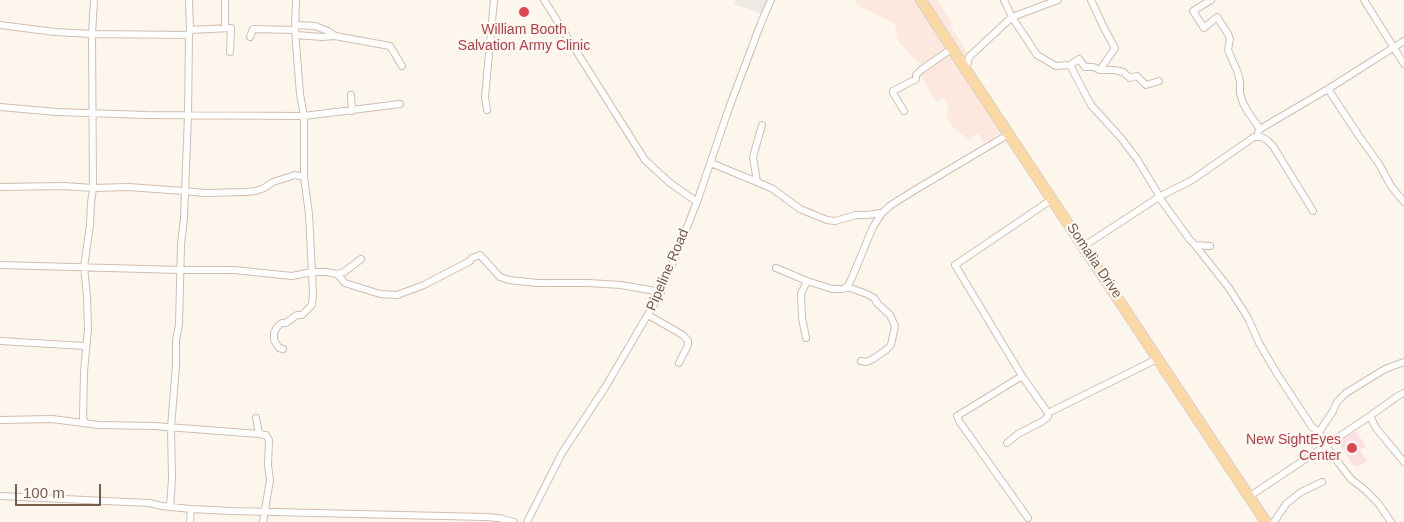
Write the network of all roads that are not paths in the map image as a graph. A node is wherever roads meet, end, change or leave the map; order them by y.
1 (94, 0) edge
2 (189, 0) edge
3 (225, 0) edge
4 (296, 0) edge
5 (494, 0) edge
6 (544, 0) edge
7 (771, 0) edge
8 (913, 0) edge
9 (921, 0) edge
10 (1004, 0) edge
11 (1058, 0) edge
12 (1091, 0) edge
13 (1211, 0) edge
14 (1364, 0) edge
15 (1012, 17) junction
16 (0, 24) edge
17 (225, 28) junction
18 (295, 30) junction
19 (189, 32) junction
20 (92, 34) junction
21 (335, 36) junction
22 (250, 37) dead end
23 (1404, 41) edge
24 (1394, 48) junction
25 (230, 52) dead end
26 (947, 52) junction
27 (1404, 64) edge
28 (1070, 65) junction
29 (402, 66) dead end
30 (966, 70) junction
31 (1100, 70) junction
32 (1159, 81) dead end
33 (1328, 89) junction
34 (352, 95) dead end
35 (400, 104) dead end
36 (0, 107) edge
37 (487, 110) dead end
38 (904, 110) dead end
39 (352, 111) junction
40 (93, 113) junction
41 (188, 116) junction
42 (304, 116) junction
43 (762, 125) dead end
44 (1260, 129) junction
45 (1006, 135) junction
46 (1254, 138) junction
47 (711, 163) junction
48 (304, 177) junction
49 (757, 182) junction
50 (0, 187) edge
51 (93, 188) junction
52 (184, 190) junction
53 (1159, 197) junction
54 (697, 202) junction
55 (1048, 202) junction
56 (1404, 202) edge
57 (1313, 211) dead end
58 (882, 213) junction
59 (1195, 245) junction
60 (1084, 246) junction
61 (1210, 246) dead end
62 (361, 259) dead end
63 (0, 264) edge
64 (84, 267) junction
65 (776, 268) dead end
66 (180, 270) junction
67 (312, 272) junction
68 (337, 274) junction
69 (807, 281) junction
70 (847, 287) junction
71 (662, 292) junction
72 (648, 316) junction
73 (806, 338) dead end
74 (0, 341) edge
75 (85, 346) junction
76 (283, 349) dead end
77 (861, 361) dead end
78 (1152, 361) junction
79 (1404, 362) edge
80 (679, 363) dead end
81 (1022, 376) junction
82 (1404, 393) edge
83 (1048, 413) junction
84 (1370, 416) junction
85 (256, 418) dead end
86 (0, 420) edge
87 (86, 422) junction
88 (171, 428) junction
89 (1319, 432) junction
90 (259, 434) junction
91 (1007, 443) dead end
92 (1326, 446) junction
93 (1404, 462) edge
94 (1322, 482) dead end
95 (0, 496) edge
96 (1250, 496) junction
97 (170, 506) junction
98 (191, 509) junction
99 (265, 511) junction
100 (1028, 518) dead end
101 (190, 522) edge
102 (263, 522) edge
103 (514, 522) edge
104 (528, 522) edge
105 (1258, 522) edge
106 (1266, 522) edge
107 (1274, 522) edge
108 (1391, 522) edge

1 - 20 street
2 - 19 street
3 - 17 street
4 - 18 street
5 - 37 street
6 - 54 street
7 - 47 street, Pipeline Road
8 - 26 main road, Somalia Drive
9 - 30 main road, Somalia Drive
10 - 15 street
11 - 15 street
12 - 31 street
13 - 44 street
14 - 24 street
15 - 28 street
15 - 30 street
16 - 20 street
17 - 19 street
17 - 25 street
18 - 21 street
18 - 21 street
18 - 22 street
18 - 42 street
19 - 20 street
19 - 41 street
20 - 40 street
21 - 29 street
23 - 24 street
24 - 27 street
24 - 33 street
26 - 38 street
26 - 45 main road, Somalia Drive
28 - 31 street
28 - 53 street
30 - 45 main road, Somalia Drive
31 - 32 street
33 - 44 street
33 - 56 street
34 - 39 street
35 - 39 street
36 - 40 street
39 - 42 street
40 - 41 street
40 - 51 street
41 - 42 street
41 - 52 street
42 - 48 street
43 - 49 street
44 - 46 street
45 - 55 main road, Somalia Drive
45 - 58 street
45 - 60 main road, Somalia Drive
46 - 53 street
46 - 57 street
47 - 49 street
47 - 54 street, Pipeline Road
48 - 52 street
48 - 67 street
49 - 58 street
50 - 51 street
51 - 52 street
51 - 64 street
52 - 66 street
53 - 59 street
53 - 60 street
54 - 71 street, Pipeline Road
55 - 78 main road, Somalia Drive
55 - 81 street
58 - 70 street
59 - 61 street
59 - 89 street
60 - 96 main road, Somalia Drive
62 - 68 street
63 - 64 street
64 - 66 street
64 - 75 street
65 - 69 street
66 - 67 street
66 - 88 street
67 - 68 street
67 - 76 street
68 - 71 street
69 - 70 street
69 - 73 street
70 - 77 street
71 - 72 street, Pipeline Road
72 - 80 street
72 - 104 street, Pipeline Road
74 - 75 street
75 - 87 street
78 - 83 street
78 - 105 main road, Somalia Drive
79 - 89 street
81 - 83 street
81 - 100 street
82 - 84 street
83 - 91 street
84 - 92 street
84 - 93 street
85 - 90 street
86 - 87 street
87 - 88 street
88 - 90 street
88 - 97 street
89 - 92 street
90 - 99 street
92 - 96 street
92 - 108 street
94 - 107 street
95 - 97 street
96 - 106 main road, Somalia Drive
97 - 98 street
98 - 99 street
98 - 101 street
99 - 102 street
99 - 103 street

